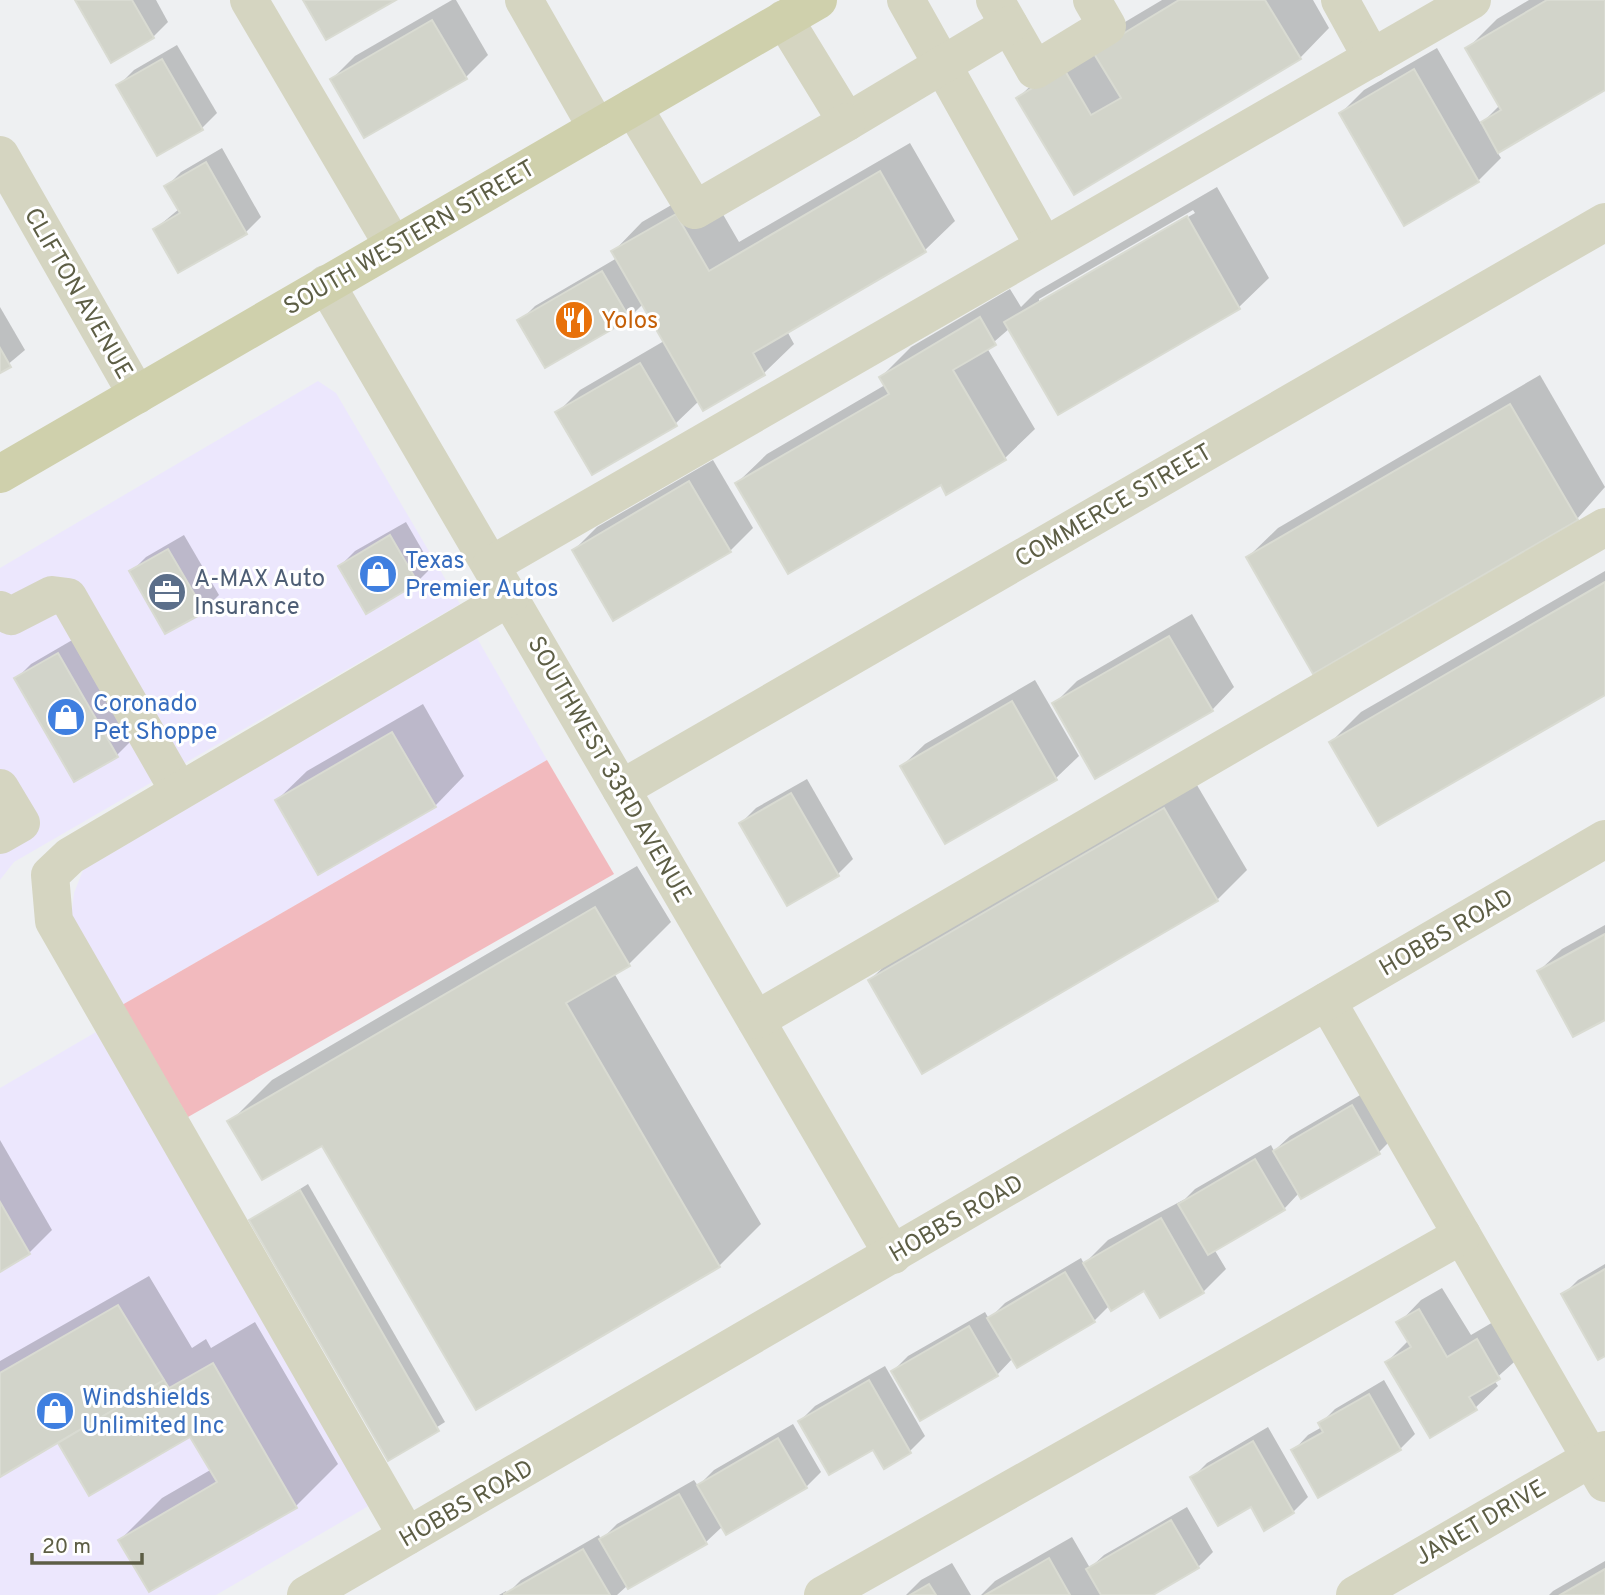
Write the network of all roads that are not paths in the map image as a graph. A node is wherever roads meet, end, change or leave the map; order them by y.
1 (249, 0) edge
2 (523, 0) edge
3 (818, 0) edge
4 (906, 0) edge
5 (1092, 0) edge
6 (1340, 0) edge
7 (1472, 0) edge
8 (1002, 12) edge
9 (784, 19) junction
10 (1372, 58) junction
11 (942, 64) junction
12 (633, 107) junction
13 (847, 122) junction
14 (597, 128) junction
15 (0, 155) edge
16 (1605, 222) edge
17 (393, 245) junction
18 (1044, 246) junction
19 (326, 284) junction
20 (136, 394) junction
21 (0, 474) edge
22 (1605, 527) edge
23 (492, 565) junction
24 (510, 597) junction
25 (0, 610) edge
26 (0, 788) edge
27 (621, 789) junction
28 (179, 791) junction
29 (10, 829) edge
30 (1605, 839) edge
31 (50, 875) junction
32 (1327, 1001) junction
33 (755, 1020) junction
34 (1462, 1235) junction
35 (893, 1255) junction
36 (1600, 1464) edge
37 (407, 1536) junction
38 (306, 1595) edge
39 (823, 1595) edge
40 (1355, 1595) edge

1 - 17 street
2 - 14 street
3 - 9 main road, SOUTH WESTERN STREET
4 - 11 street
5 - 8 street
6 - 10 street
7 - 10 street
8 - 11 street
9 - 12 main road, SOUTH WESTERN STREET
9 - 13 street
10 - 18 street
11 - 13 street
11 - 18 street
12 - 13 street
12 - 14 main road, SOUTH WESTERN STREET
14 - 17 main road, SOUTH WESTERN STREET
15 - 20 street, CLIFTON AVENUE
16 - 27 street, COMMERCE STREET
17 - 19 main road, SOUTH WESTERN STREET
18 - 23 street
19 - 20 main road, SOUTH WESTERN STREET
19 - 23 street, SOUTHWEST 33RD AVENUE
20 - 21 main road, SOUTH WESTERN STREET
22 - 33 street
23 - 24 street, SOUTHWEST 33RD AVENUE
24 - 27 street, SOUTHWEST 33RD AVENUE
24 - 28 street
25 - 28 street
26 - 29 street
27 - 33 street, SOUTHWEST 33RD AVENUE
28 - 31 street
29 - 31 street
30 - 32 street, HOBBS ROAD
31 - 37 street
32 - 34 street
32 - 35 street, HOBBS ROAD
33 - 35 street, SOUTHWEST 33RD AVENUE
34 - 36 street
34 - 39 street
35 - 37 street, HOBBS ROAD
36 - 40 street, JANET DRIVE
37 - 38 street, HOBBS ROAD

